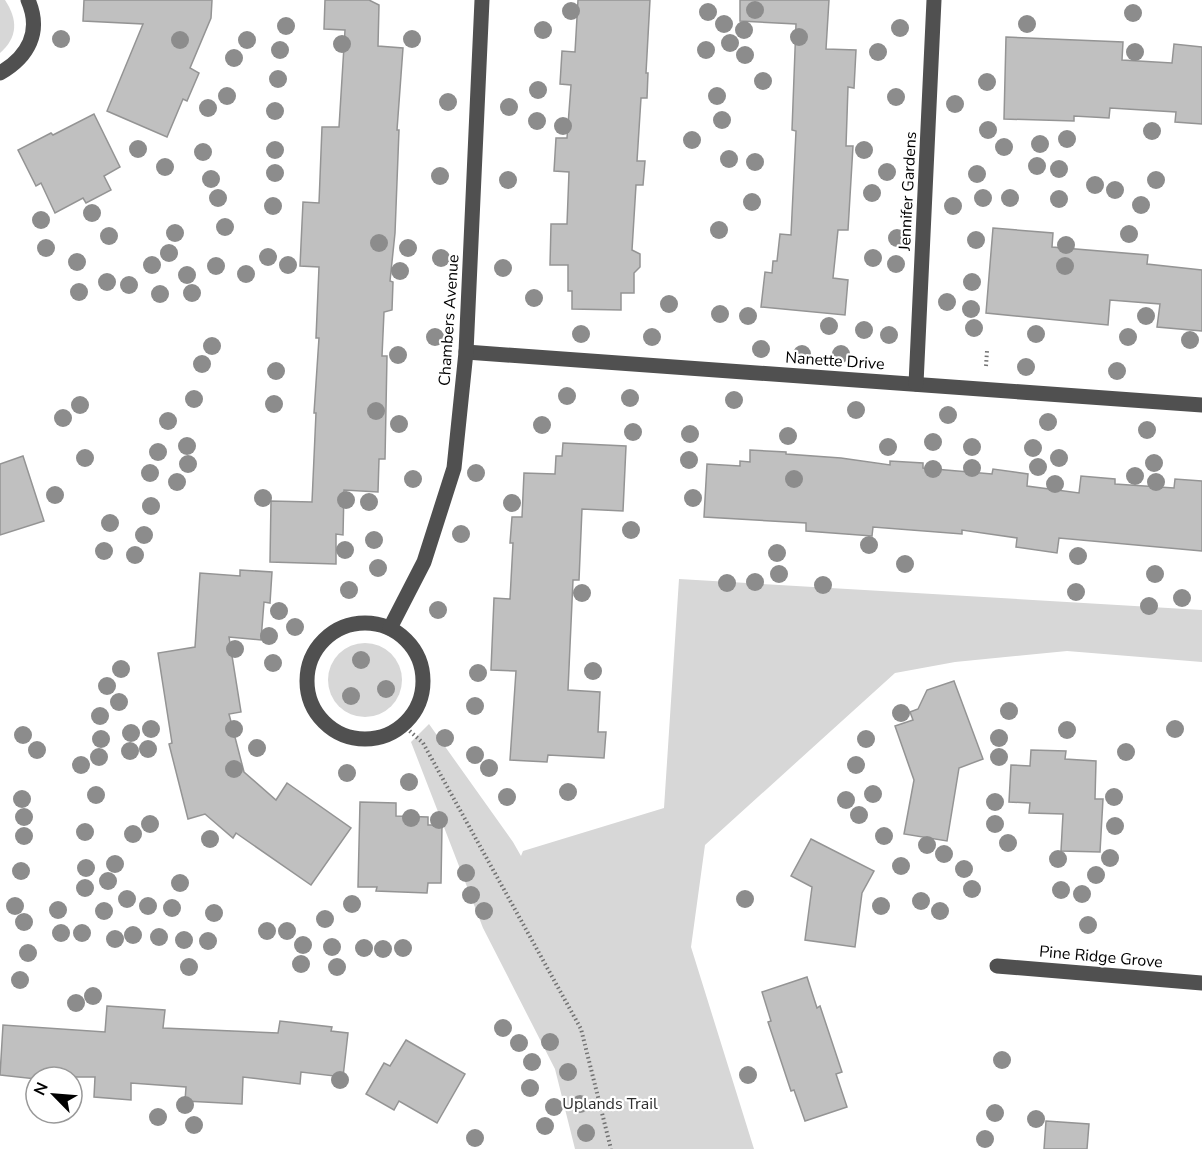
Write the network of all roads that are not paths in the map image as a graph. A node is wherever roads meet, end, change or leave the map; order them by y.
1 (28, 0) edge
2 (482, 0) edge
3 (934, 0) edge
4 (0, 74) edge
5 (466, 352) junction
6 (916, 384) junction
7 (1202, 405) edge
8 (390, 628) junction
9 (997, 966) dead end
10 (1202, 983) edge

1 - 4 street
2 - 5 street, Chambers Avenue
3 - 6 street, Jennifer Gardens
5 - 6 street, Nanette Drive
5 - 8 street, Chambers Avenue
6 - 7 street, Nanette Drive
8 - 8 street
9 - 10 street, Pine Ridge Grove

